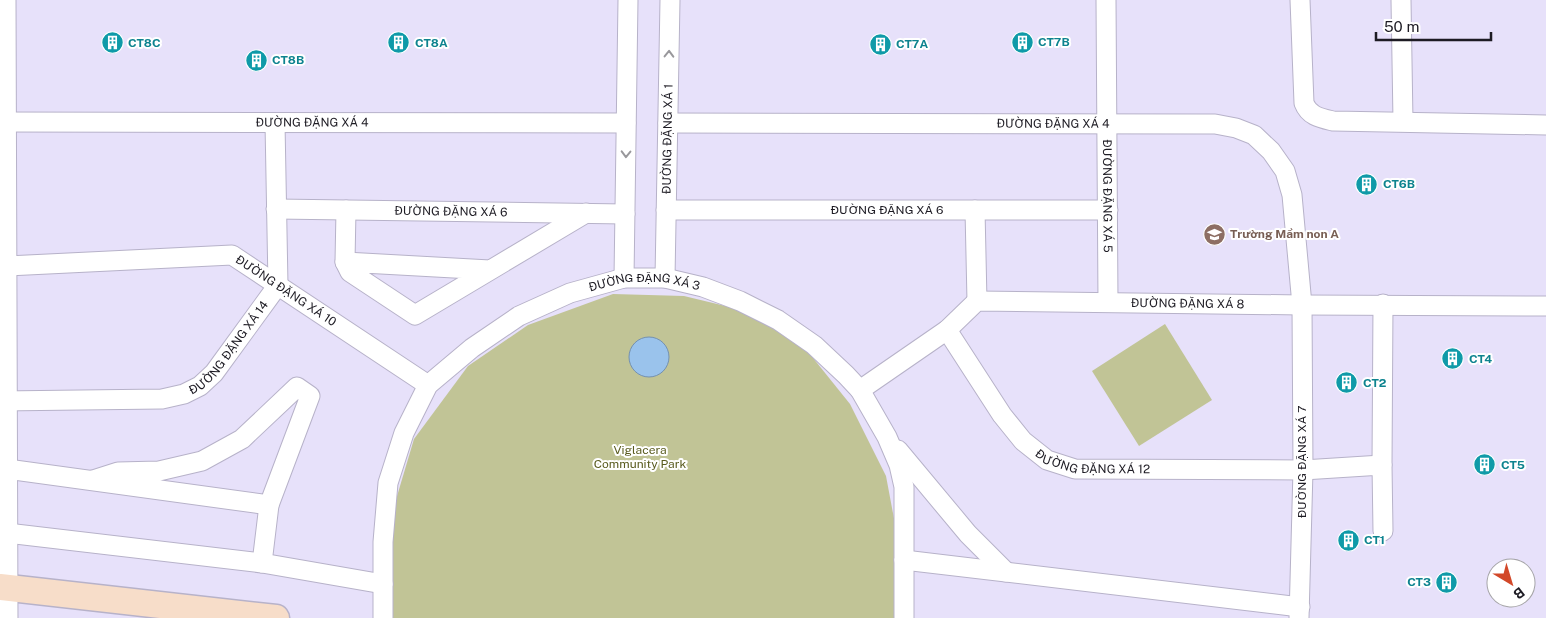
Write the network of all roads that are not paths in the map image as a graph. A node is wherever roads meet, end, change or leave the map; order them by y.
1 (6, 0) edge
2 (628, 0) edge
3 (670, 0) edge
4 (1106, 0) edge
5 (1300, 0) edge
6 (1401, 0) edge
7 (1403, 121) junction
8 (3, 122) edge
9 (274, 123) junction
10 (626, 123) junction
11 (668, 123) junction
12 (1107, 124) junction
13 (1546, 125) edge
14 (276, 209) junction
15 (346, 210) junction
16 (666, 210) junction
17 (975, 210) junction
18 (1108, 210) junction
19 (586, 213) junction
20 (625, 214) junction
21 (345, 262) junction
22 (7, 266) junction
23 (490, 270) junction
24 (624, 278) junction
25 (665, 278) junction
26 (278, 285) junction
27 (977, 301) junction
28 (1108, 302) junction
29 (1383, 304) junction
30 (1302, 305) junction
31 (1546, 306) edge
32 (947, 330) junction
33 (428, 385) junction
34 (860, 390) junction
35 (4, 401) edge
36 (887, 437) junction
37 (1382, 465) junction
38 (7, 470) junction
39 (1303, 470) junction
40 (93, 480) junction
41 (269, 505) junction
42 (1383, 531) dead end
43 (7, 533) junction
44 (904, 560) junction
45 (262, 563) junction
46 (1006, 572) junction
47 (383, 584) junction
48 (4, 588) edge
49 (1300, 612) edge
50 (8, 618) edge
51 (276, 618) edge
52 (383, 618) edge
53 (904, 618) edge

1 - 8 street
2 - 10 street
11 -> 3 street, ĐƯỜNG ĐẶNG XÁ 1
4 - 12 street, ĐƯỜNG ĐẶNG XÁ 5
5 - 7 street
6 - 7 street
7 - 13 street
8 - 9 street, ĐƯỜNG ĐẶNG XÁ 4
8 - 22 street
9 - 10 street, ĐƯỜNG ĐẶNG XÁ 4
9 - 14 street
10 -> 20 street
11 - 12 street, ĐƯỜNG ĐẶNG XÁ 4
11 - 16 street, ĐƯỜNG ĐẶNG XÁ 1
12 - 18 street, ĐƯỜNG ĐẶNG XÁ 5
12 - 30 street, ĐƯỜNG ĐẶNG XÁ 4
14 - 15 street, ĐƯỜNG ĐẶNG XÁ 6
14 - 26 street
15 - 19 street, ĐƯỜNG ĐẶNG XÁ 6
15 - 21 street
16 - 17 street, ĐƯỜNG ĐẶNG XÁ 6
16 - 25 street, ĐƯỜNG ĐẶNG XÁ 1
17 - 18 street, ĐƯỜNG ĐẶNG XÁ 6
17 - 27 street
18 - 28 street, ĐƯỜNG ĐẶNG XÁ 5
19 - 20 street, ĐƯỜNG ĐẶNG XÁ 6
19 - 23 street
20 - 24 street
21 - 23 street
21 - 23 street
22 - 26 street, ĐƯỜNG ĐẶNG XÁ 10
22 - 35 street
24 - 25 street, ĐƯỜNG ĐẶNG XÁ 3
24 - 33 street, ĐƯỜNG ĐẶNG XÁ 3
25 - 34 street, ĐƯỜNG ĐẶNG XÁ 3
26 - 33 street, ĐƯỜNG ĐẶNG XÁ 10
26 - 35 street, ĐƯỜNG ĐẶNG XÁ 14
27 - 28 street, ĐƯỜNG ĐẶNG XÁ 8
27 - 32 street
28 - 30 street, ĐƯỜNG ĐẶNG XÁ 8
29 - 30 street, ĐƯỜNG ĐẶNG XÁ 8
29 - 31 street, ĐƯỜNG ĐẶNG XÁ 8
29 - 37 street
30 - 39 street, ĐƯỜNG ĐẶNG XÁ 7
32 - 34 street
32 - 39 street, ĐƯỜNG ĐẶNG XÁ 12
33 - 47 street, ĐƯỜNG ĐẶNG XÁ 3
34 - 36 street, ĐƯỜNG ĐẶNG XÁ 3
35 - 38 street
36 - 44 street, ĐƯỜNG ĐẶNG XÁ 3
36 - 46 street
37 - 39 street, ĐƯỜNG ĐẶNG XÁ 12
37 - 42 street
38 - 40 street
38 - 43 street
39 - 49 street, ĐƯỜNG ĐẶNG XÁ 7
40 - 41 street
40 - 41 street
41 - 45 street
43 - 45 street
43 - 48 street
44 - 46 street
44 - 53 street, ĐƯỜNG ĐẶNG XÁ 3
45 - 47 street
46 - 49 street
47 - 52 street, ĐƯỜNG ĐẶNG XÁ 3
48 - 50 street
48 - 51 street

